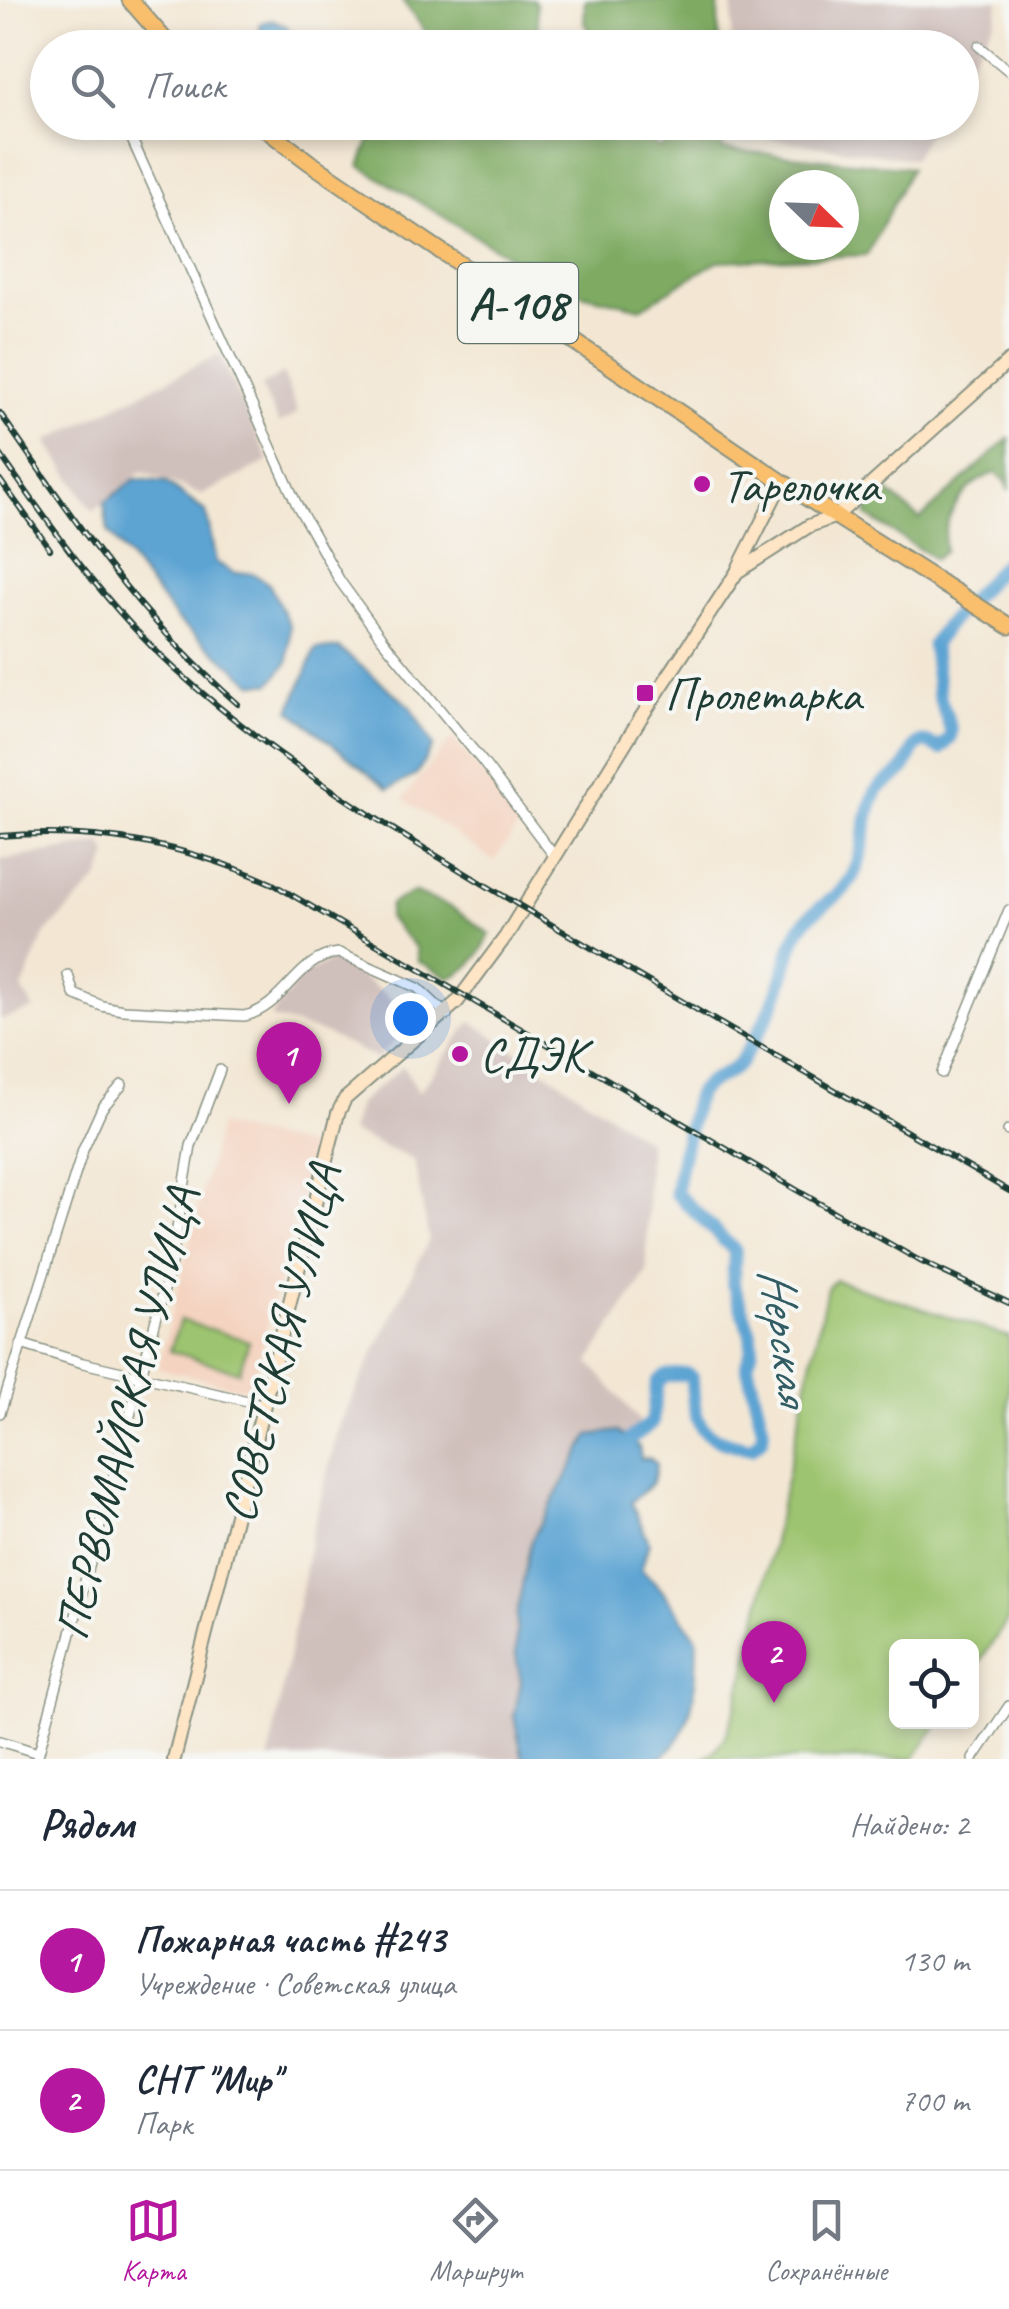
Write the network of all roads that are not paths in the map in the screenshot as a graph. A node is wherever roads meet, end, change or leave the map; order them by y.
1 (130, 0) edge
2 (156, 30) edge
3 (980, 46) dead end
4 (1009, 71) edge
5 (132, 140) edge
6 (280, 140) edge
7 (1009, 362) edge
8 (782, 482) junction
9 (836, 516) junction
10 (737, 572) junction
11 (1006, 624) edge
12 (555, 857) junction
13 (1009, 910) edge
14 (68, 975) dead end
15 (446, 1014) junction
16 (220, 1070) dead end
17 (942, 1073) dead end
18 (122, 1085) dead end
19 (21, 1344) junction
20 (140, 1374) junction
21 (264, 1404) junction
22 (0, 1413) edge
23 (1009, 1706) edge
24 (0, 1741) edge
25 (38, 1756) edge
26 (174, 1759) edge
27 (972, 1759) edge

1 - 2 highway
3 - 4 street
5 - 12 street
6 - 8 highway, А-108
7 - 9 street, СОВЕТСКАЯ УЛИЦА
8 - 9 highway, А-108
8 - 10 street
9 - 10 street, СОВЕТСКАЯ УЛИЦА
9 - 11 highway, А-108
10 - 12 street, СОВЕТСКАЯ УЛИЦА
12 - 15 street, СОВЕТСКАЯ УЛИЦА
13 - 17 street
14 - 15 street
15 - 21 street, СОВЕТСКАЯ УЛИЦА
16 - 20 street, ПЕРВОМАЙСКАЯ УЛИЦА
18 - 19 street
19 - 20 street
19 - 22 street
20 - 21 street
20 - 25 street, ПЕРВОМАЙСКАЯ УЛИЦА
21 - 26 street, СОВЕТСКАЯ УЛИЦА
23 - 27 street
24 - 25 street

